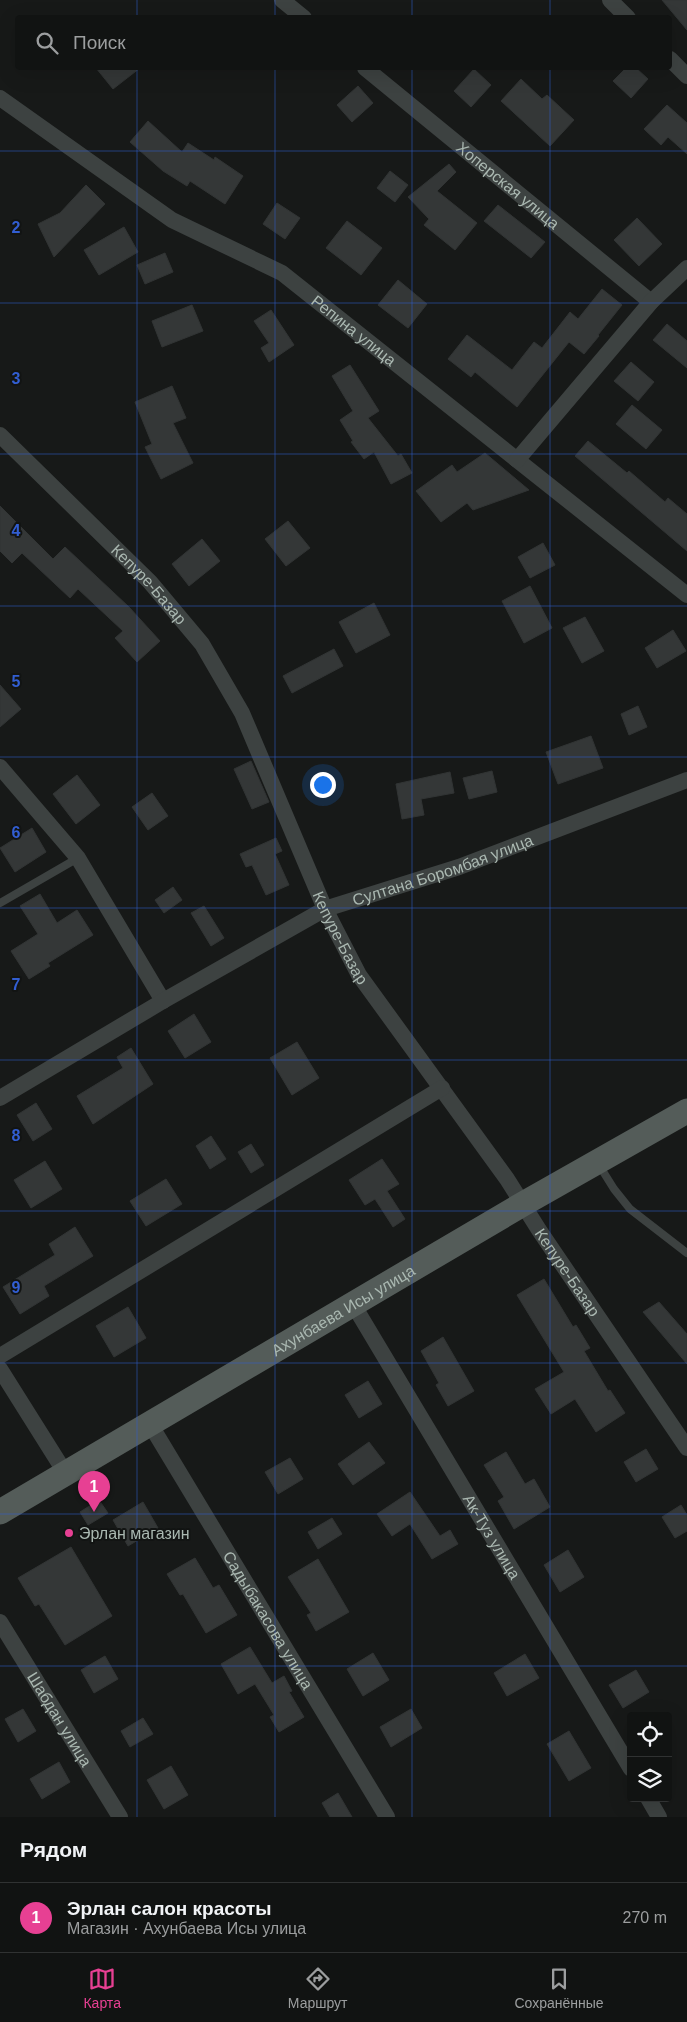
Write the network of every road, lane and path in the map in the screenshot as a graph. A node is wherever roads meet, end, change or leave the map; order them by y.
1 (282, 0) edge
2 (610, 0) edge
3 (300, 15) edge
4 (625, 15) edge
5 (672, 61) edge
6 (367, 70) edge
7 (687, 76) edge
8 (0, 98) edge
9 (687, 268) edge
10 (651, 302) junction
11 (0, 435) edge
12 (517, 460) junction
13 (687, 595) edge
14 (0, 766) edge
15 (687, 780) edge
16 (78, 858) junction
17 (0, 903) edge
18 (325, 910) junction
19 (163, 1001) junction
20 (442, 1088) junction
21 (0, 1098) edge
22 (687, 1110) edge
23 (597, 1162) junction
24 (523, 1204) junction
25 (687, 1253) edge
26 (353, 1304) junction
27 (0, 1356) edge
28 (0, 1369) edge
29 (150, 1424) junction
30 (687, 1448) edge
31 (66, 1474) junction
32 (0, 1512) edge
33 (0, 1622) edge
34 (627, 1762) edge
35 (650, 1802) edge
36 (120, 1817) edge
37 (386, 1817) edge
38 (659, 1817) edge

1 - 3 street
2 - 4 street
5 - 7 street
6 - 10 street, Хоперская улица
8 - 12 street, Репина улица
9 - 10 street
10 - 12 street
11 - 18 street, Кепуре-Базар
12 - 13 street, Репина улица
14 - 16 street
15 - 18 street, Султана Боромбая улица
16 - 17 lane
16 - 19 street
18 - 19 street, Султана Боромбая улица
18 - 20 street, Кепуре-Базар
19 - 21 street, Султана Боромбая улица
20 - 24 street, Кепуре-Базар
20 - 27 street
22 - 23 main road, Ахунбаева Исы улица
23 - 24 main road, Ахунбаева Исы улица
23 - 25 lane
24 - 26 main road, Ахунбаева Исы улица
24 - 30 street, Кепуре-Базар
26 - 29 main road, Ахунбаева Исы улица
26 - 34 street, Ак-Туз улица
28 - 31 street
29 - 31 main road, Ахунбаева Исы улица
29 - 37 street, Садыбакасова улица
31 - 32 main road, Ахунбаева Исы улица
33 - 36 street, Шабдан улица
35 - 38 street

